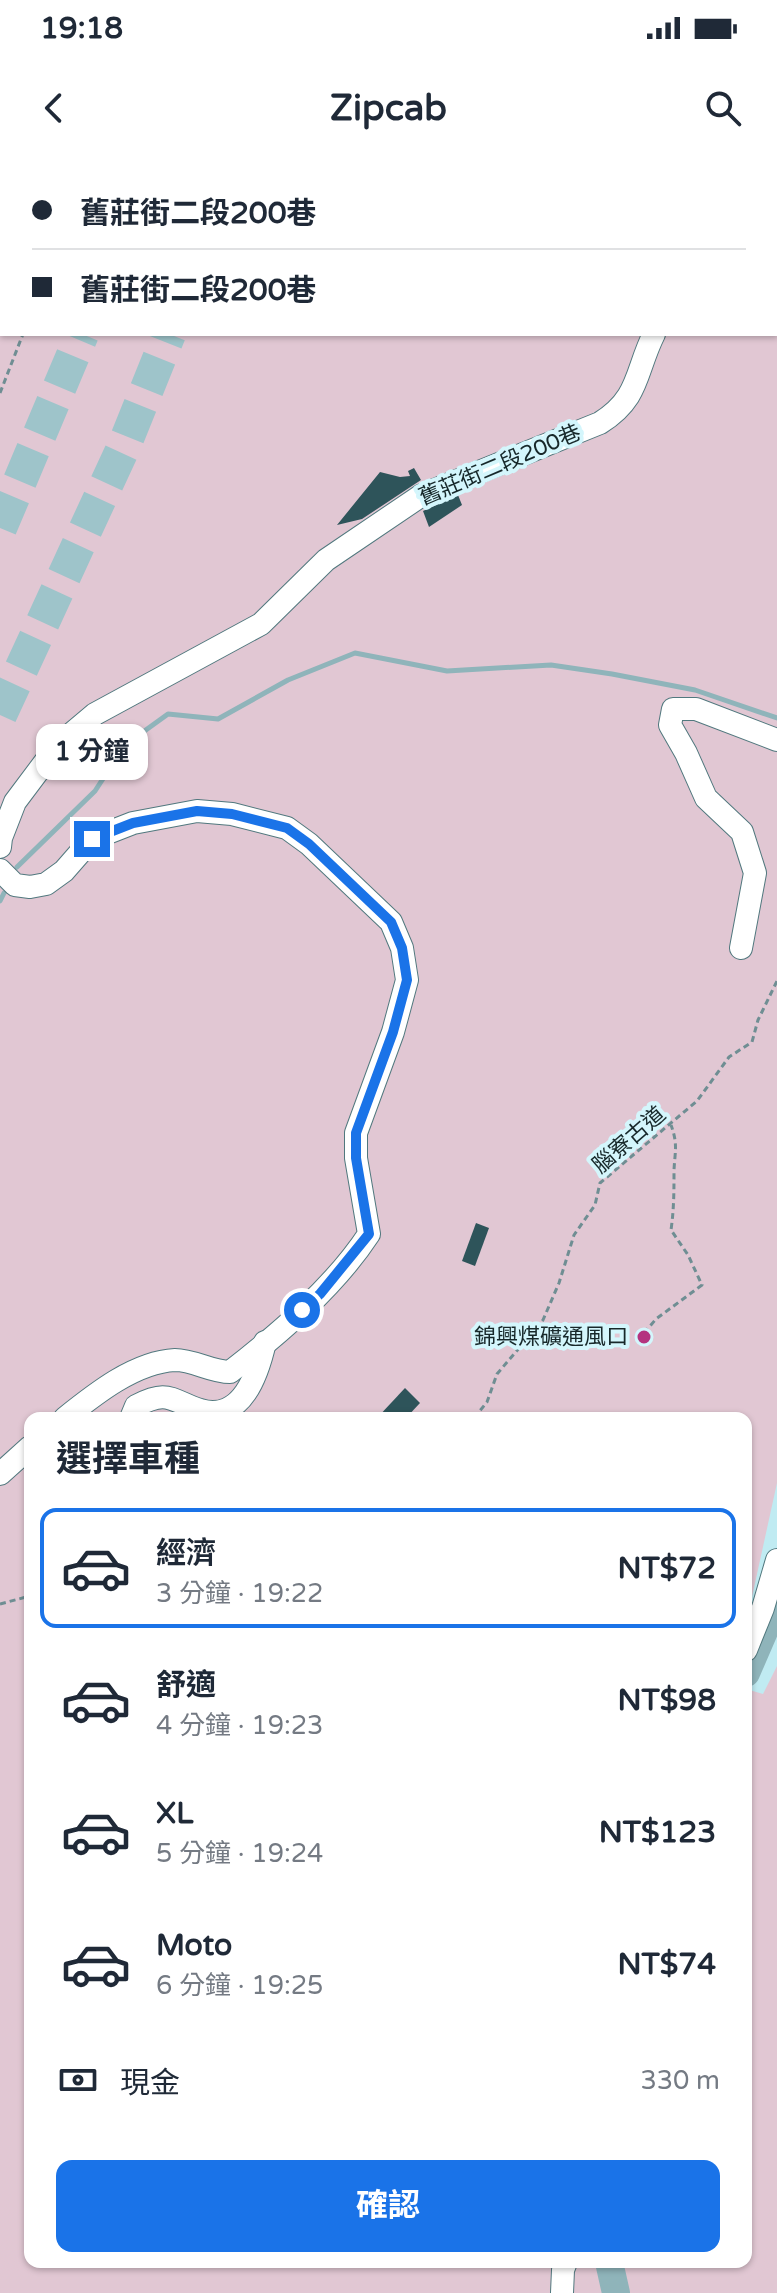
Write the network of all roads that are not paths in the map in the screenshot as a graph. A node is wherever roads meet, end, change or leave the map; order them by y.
1 (653, 336) edge
2 (777, 740) edge
3 (0, 847) edge
4 (0, 870) edge
5 (741, 948) dead end
6 (266, 1341) junction
7 (72, 1412) edge
8 (134, 1412) edge
9 (218, 1412) edge
10 (218, 1412) edge
11 (24, 1452) edge
12 (0, 1474) edge
13 (776, 1566) edge
14 (752, 1635) edge
15 (565, 2268) edge
16 (562, 2293) edge

1 - 3 street, 舊莊街二段200巷
2 - 5 street
4 - 6 street
6 - 7 street
6 - 9 street
8 - 10 street
11 - 12 street
13 - 14 street
15 - 16 street

